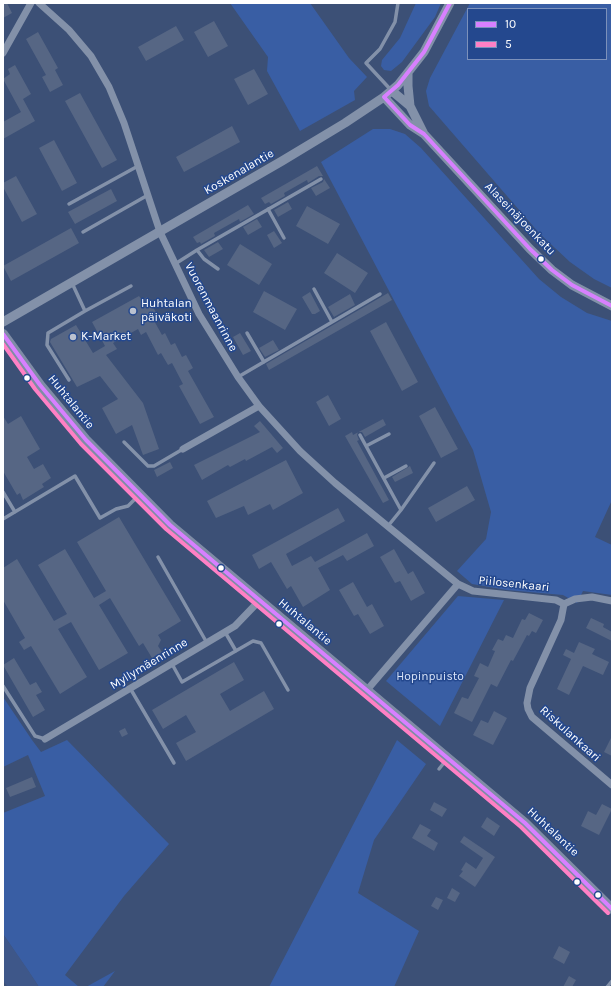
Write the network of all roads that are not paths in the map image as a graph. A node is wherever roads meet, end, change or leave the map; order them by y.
1 (31, 3) edge
2 (39, 3) edge
3 (398, 3) edge
4 (450, 3) edge
5 (3, 53) edge
6 (408, 74) junction
7 (392, 91) junction
8 (384, 97) junction
9 (410, 106) junction
10 (424, 134) junction
11 (139, 166) junction
12 (321, 179) dead end
13 (148, 195) junction
14 (69, 204) dead end
15 (268, 209) junction
16 (82, 232) dead end
17 (160, 232) junction
18 (284, 238) dead end
19 (196, 250) junction
20 (176, 264) junction
21 (218, 269) dead end
22 (72, 283) junction
23 (131, 286) dead end
24 (314, 289) dead end
25 (380, 294) dead end
26 (612, 306) edge
27 (85, 311) junction
28 (3, 322) edge
29 (332, 322) junction
30 (247, 333) dead end
31 (3, 334) edge
32 (264, 362) junction
33 (238, 377) junction
34 (69, 380) dead end
35 (259, 406) junction
36 (389, 434) dead end
37 (360, 435) dead end
38 (124, 442) dead end
39 (366, 446) junction
40 (183, 449) joint
41 (434, 463) dead end
42 (406, 466) dead end
43 (384, 478) junction
44 (3, 492) edge
45 (139, 495) junction
46 (401, 510) junction
47 (14, 512) junction
48 (3, 519) edge
49 (388, 526) junction
50 (158, 557) dead end
51 (458, 584) junction
52 (259, 601) junction
53 (612, 601) edge
54 (564, 604) junction
55 (225, 632) junction
56 (207, 643) junction
57 (236, 651) junction
58 (172, 664) junction
59 (3, 686) edge
60 (130, 688) junction
61 (288, 690) dead end
62 (367, 690) junction
63 (45, 739) joint
64 (449, 757) junction
65 (174, 763) dead end
66 (439, 769) dead end
67 (612, 785) edge
68 (612, 909) edge
69 (612, 981) edge
70 (607, 987) edge

1 - 5 street
2 - 11 street, Vuorenmaanrinne
3 - 7 lane
4 - 6 street, Koskenalantie
6 - 7 street, Koskenalantie
6 - 9 street, Alaseinäjoenkatu
7 - 8 street, Koskenalantie
7 - 9 street, Alaseinäjoenkatu
8 - 10 street, Alaseinäjoenkatu
8 - 17 street, Koskenalantie
9 - 10 street, Alaseinäjoenkatu
10 - 26 street, Alaseinäjoenkatu
11 - 13 street, Vuorenmaanrinne
11 - 14 lane
12 - 15 lane
13 - 16 lane
13 - 17 street, Vuorenmaanrinne
15 - 18 lane
15 - 19 lane
17 - 20 street, Vuorenmaanrinne
17 - 22 street, Koskenalantie
19 - 20 lane
19 - 21 lane
20 - 33 street, Vuorenmaanrinne
22 - 27 lane
22 - 28 street, Koskenalantie
23 - 27 lane
24 - 29 lane
25 - 29 lane
27 - 34 lane
29 - 32 lane
30 - 32 lane
31 - 45 main road, Huhtalantie
32 - 33 lane
33 - 35 street, Vuorenmaanrinne
35 - 40 street
35 - 49 street, Vuorenmaanrinne
36 - 39 lane
37 - 39 lane
38 - 40 lane
39 - 43 lane
41 - 46 lane
42 - 43 lane
43 - 46 lane
44 - 47 lane
45 - 47 lane
45 - 52 main road, Huhtalantie
46 - 49 lane
47 - 48 lane
49 - 51 street, Vuorenmaanrinne
50 - 56 lane
51 - 54 street, Piilosenkaari
51 - 62 street
52 - 55 street, Myllymäenrinne
52 - 62 main road, Huhtalantie
53 - 54 street, Piilosenkaari
54 - 67 street, Riskulankaari
55 - 56 street, Myllymäenrinne
55 - 57 lane
56 - 58 street, Myllymäenrinne
57 - 58 lane
57 - 61 lane
58 - 60 street, Myllymäenrinne
59 - 63 lane
60 - 63 street, Myllymäenrinne
60 - 65 lane
62 - 64 main road, Huhtalantie
64 - 66 lane
64 - 68 main road, Huhtalantie
69 - 70 lane

